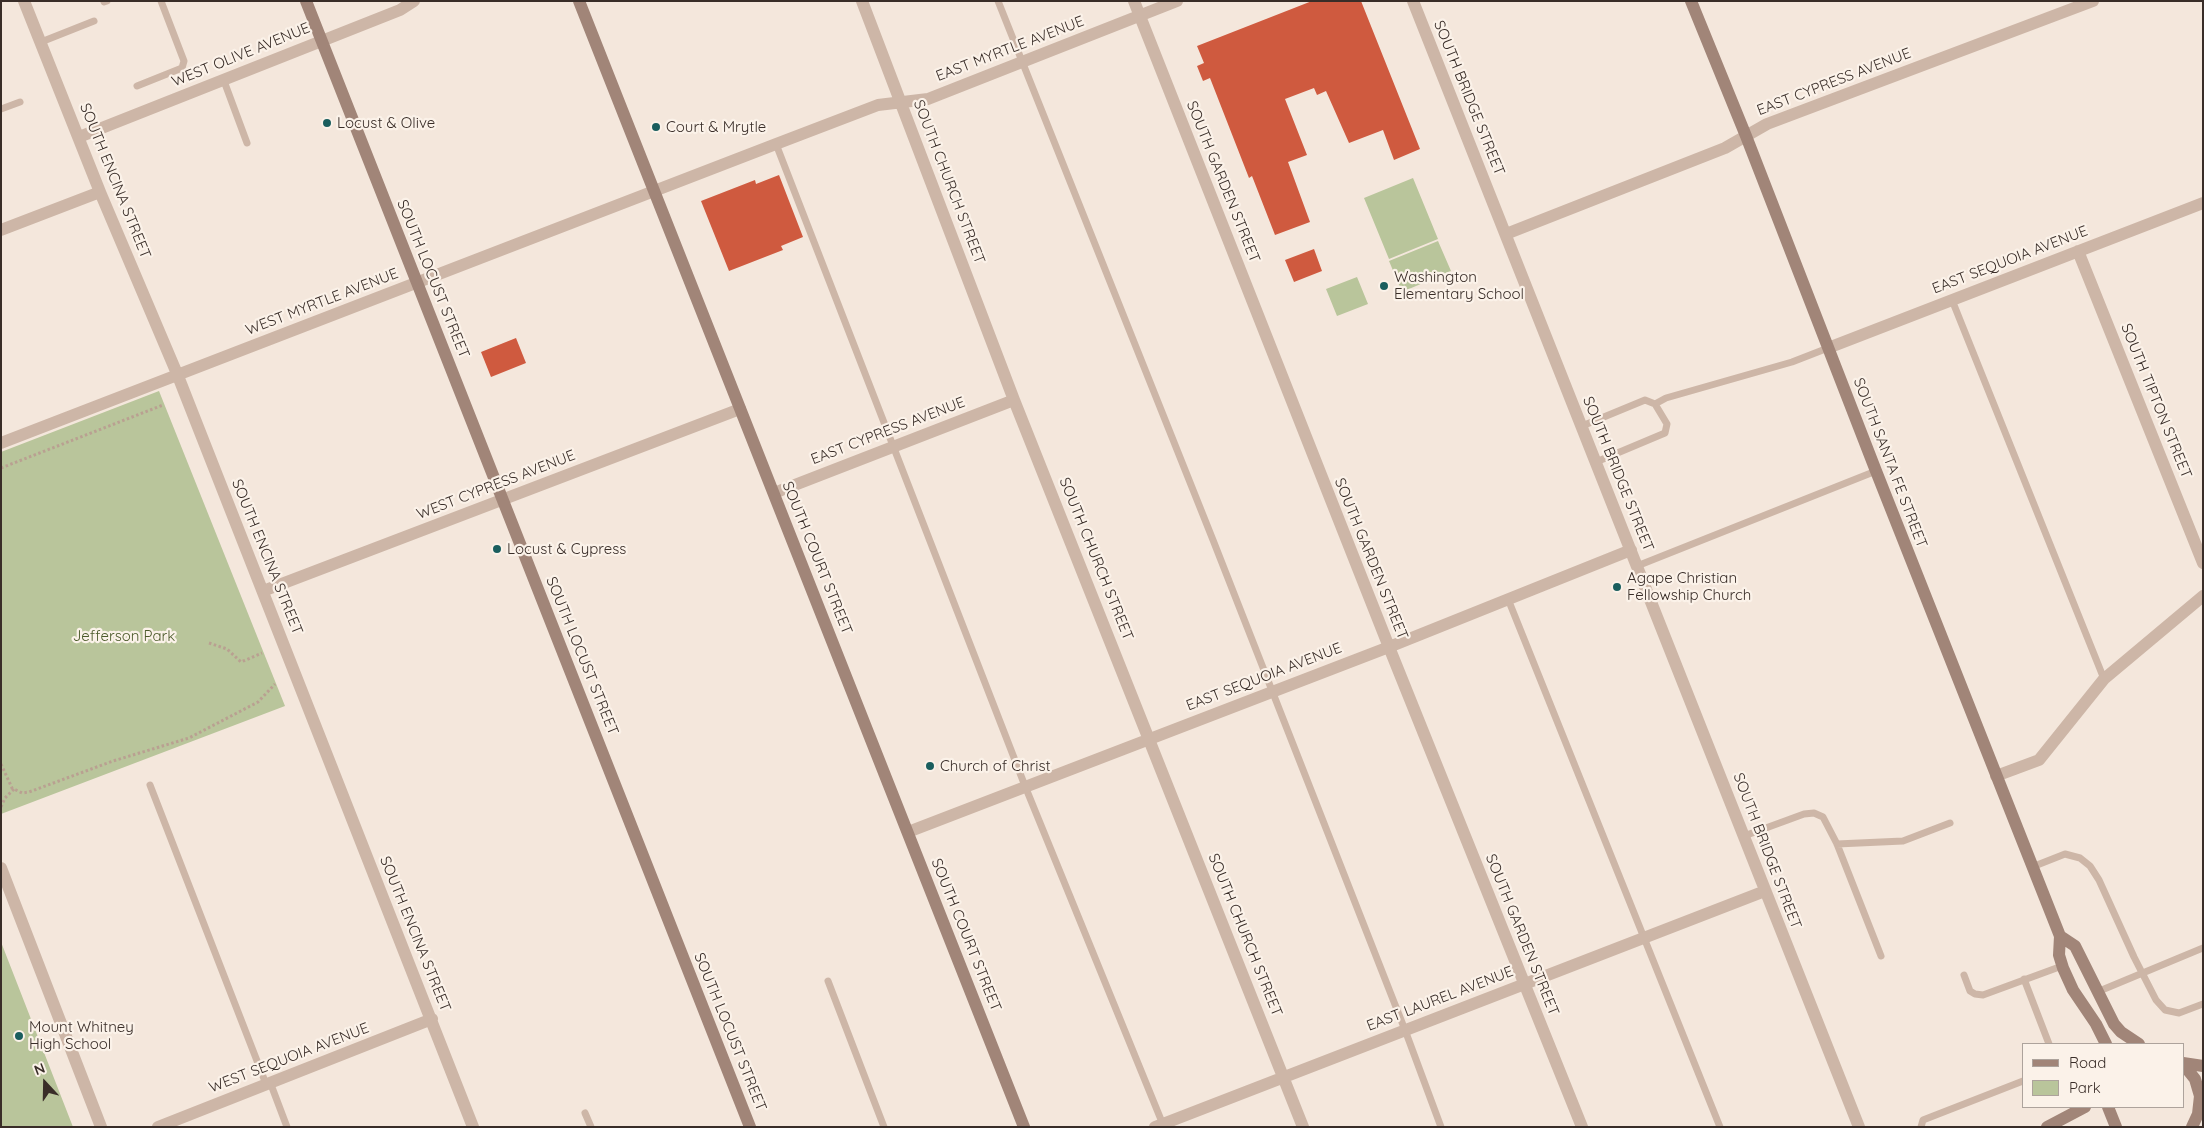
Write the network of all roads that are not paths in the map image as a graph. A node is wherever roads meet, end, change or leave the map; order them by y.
1 (24, 1) edge
2 (160, 1) edge
3 (306, 1) edge
4 (414, 1) edge
5 (580, 1) edge
6 (862, 1) edge
7 (998, 1) edge
8 (1134, 1) edge
9 (1177, 1) edge
10 (1413, 1) edge
11 (1691, 1) edge
12 (2093, 1) edge
13 (1140, 16) junction
14 (94, 21) dead end
15 (322, 40) junction
16 (41, 42) junction
17 (1022, 62) junction
18 (224, 81) junction
19 (137, 86) dead end
20 (20, 102) dead end
21 (901, 102) junction
22 (1, 109) edge
23 (1746, 136) junction
24 (79, 137) junction
25 (247, 143) dead end
26 (776, 144) junction
27 (654, 190) junction
28 (100, 192) junction
29 (2203, 203) edge
30 (1, 230) edge
31 (1506, 234) junction
32 (2078, 252) junction
33 (417, 283) junction
34 (1952, 300) junction
35 (1828, 348) junction
36 (178, 376) junction
37 (1014, 400) junction
38 (1655, 404) junction
39 (740, 409) junction
40 (1582, 426) junction
41 (1, 443) edge
42 (894, 446) junction
43 (1596, 462) junction
44 (1876, 472) junction
45 (774, 493) junction
46 (503, 500) junction
47 (1631, 550) junction
48 (2203, 563) edge
49 (1637, 566) junction
50 (263, 591) junction
51 (2203, 596) edge
52 (1508, 599) junction
53 (1389, 647) junction
54 (2104, 679) junction
55 (1272, 692) junction
56 (1150, 738) junction
57 (1996, 776) junction
58 (150, 785) dead end
59 (1025, 786) junction
60 (1950, 823) dead end
61 (908, 832) junction
62 (1744, 836) junction
63 (1837, 844) junction
64 (2032, 867) junction
65 (1, 868) edge
66 (1765, 891) junction
67 (2060, 936) junction
68 (1645, 938) junction
69 (2203, 948) edge
70 (1881, 956) dead end
71 (2062, 966) junction
72 (2144, 973) junction
73 (1964, 975) dead end
74 (2024, 979) junction
75 (828, 981) dead end
76 (1524, 984) junction
77 (2098, 992) junction
78 (2203, 1004) edge
79 (432, 1019) junction
80 (1405, 1030) junction
81 (2049, 1043) edge
82 (2106, 1043) edge
83 (2138, 1043) edge
84 (2184, 1064) edge
85 (2184, 1065) edge
86 (2203, 1066) edge
87 (1284, 1078) junction
88 (2022, 1081) edge
89 (268, 1083) junction
90 (2083, 1108) edge
91 (2108, 1108) edge
92 (585, 1113) dead end
93 (2196, 1119) edge
94 (1161, 1126) edge
95 (101, 1127) edge
96 (158, 1127) edge
97 (288, 1127) edge
98 (473, 1127) edge
99 (590, 1127) edge
100 (750, 1127) edge
101 (884, 1127) edge
102 (1024, 1127) edge
103 (1303, 1127) edge
104 (1440, 1127) edge
105 (1582, 1127) edge
106 (1720, 1127) edge
107 (1859, 1127) edge
108 (1922, 1127) edge
109 (2046, 1127) edge
110 (2116, 1127) edge

1 - 16 street, SOUTH ENCINA STREET
2 - 19 lane
3 - 15 street, SOUTH LOCUST STREET
4 - 15 street, WEST OLIVE AVENUE
5 - 27 street, SOUTH COURT STREET
6 - 21 street, SOUTH CHURCH STREET
7 - 17 lane
8 - 13 street, SOUTH GARDEN STREET
9 - 13 street, EAST MYRTLE AVENUE
10 - 31 street, SOUTH BRIDGE STREET
11 - 23 street, SOUTH SANTA FE STREET
12 - 23 street, EAST CYPRESS AVENUE
13 - 17 street, EAST MYRTLE AVENUE
13 - 53 street, SOUTH GARDEN STREET
14 - 16 lane
15 - 18 street, WEST OLIVE AVENUE
15 - 33 street, SOUTH LOCUST STREET
16 - 24 street, SOUTH ENCINA STREET
17 - 21 street, EAST MYRTLE AVENUE
17 - 55 lane
18 - 24 street, WEST OLIVE AVENUE
18 - 25 lane
20 - 22 lane
21 - 26 street, EAST MYRTLE AVENUE
21 - 37 street, SOUTH CHURCH STREET
23 - 31 street, EAST CYPRESS AVENUE
23 - 35 street, SOUTH SANTA FE STREET
24 - 28 street, SOUTH ENCINA STREET
26 - 27 street, EAST MYRTLE AVENUE
26 - 42 lane
27 - 33 street, WEST MYRTLE AVENUE
27 - 39 street, SOUTH COURT STREET
28 - 30 street
28 - 36 street, SOUTH ENCINA STREET
29 - 32 street, EAST SEQUOIA AVENUE
31 - 40 street, SOUTH BRIDGE STREET
32 - 34 street, EAST SEQUOIA AVENUE
32 - 48 street, SOUTH TIPTON STREET
33 - 36 street, WEST MYRTLE AVENUE
33 - 46 street, SOUTH LOCUST STREET
34 - 35 street, EAST SEQUOIA AVENUE
34 - 54 lane
35 - 38 lane
35 - 44 street, SOUTH SANTA FE STREET
36 - 41 street, WEST MYRTLE AVENUE
36 - 50 street, SOUTH ENCINA STREET
37 - 42 street, EAST CYPRESS AVENUE
37 - 56 street, SOUTH CHURCH STREET
38 - 40 lane
38 - 43 lane
39 - 45 street, SOUTH COURT STREET
39 - 46 street, WEST CYPRESS AVENUE
40 - 43 street, SOUTH BRIDGE STREET
42 - 45 street, EAST CYPRESS AVENUE
42 - 59 lane
43 - 47 street, SOUTH BRIDGE STREET
44 - 49 lane
44 - 57 street, SOUTH SANTA FE STREET
45 - 61 street, SOUTH COURT STREET
46 - 50 street, WEST CYPRESS AVENUE
46 - 100 street, SOUTH LOCUST STREET
47 - 49 street, SOUTH BRIDGE STREET
47 - 52 street, EAST SEQUOIA AVENUE
49 - 62 street, SOUTH BRIDGE STREET
50 - 79 street, SOUTH ENCINA STREET
51 - 54 street
52 - 53 street, EAST SEQUOIA AVENUE
52 - 68 lane
53 - 55 street, EAST SEQUOIA AVENUE
53 - 76 street, SOUTH GARDEN STREET
54 - 57 street
55 - 56 street, EAST SEQUOIA AVENUE
55 - 80 lane
56 - 59 street, EAST SEQUOIA AVENUE
56 - 87 street, SOUTH CHURCH STREET
57 - 64 street, SOUTH SANTA FE STREET
58 - 89 lane
59 - 61 street, EAST SEQUOIA AVENUE
59 - 94 lane
60 - 63 lane
61 - 102 street, SOUTH COURT STREET
62 - 63 lane
62 - 66 street, SOUTH BRIDGE STREET
63 - 70 lane
64 - 67 street, SOUTH SANTA FE STREET
64 - 72 lane
65 - 95 street
66 - 68 street, EAST LAUREL AVENUE
66 - 107 street, SOUTH BRIDGE STREET
67 - 71 street, SOUTH SANTA FE STREET
67 - 77 street, SOUTH SANTA FE STREET
68 - 76 street, EAST LAUREL AVENUE
68 - 106 lane
69 - 72 lane
71 - 74 lane
71 - 82 street, SOUTH SANTA FE STREET
72 - 77 lane
72 - 78 lane
73 - 74 lane
74 - 81 lane
75 - 101 lane
76 - 80 street, EAST LAUREL AVENUE
76 - 105 street, SOUTH GARDEN STREET
77 - 83 street, SOUTH SANTA FE STREET
79 - 89 street, WEST SEQUOIA AVENUE
79 - 98 street, SOUTH ENCINA STREET
80 - 87 street, EAST LAUREL AVENUE
80 - 104 lane
84 - 86 street
85 - 93 street
87 - 94 street, EAST LAUREL AVENUE
87 - 103 street, SOUTH CHURCH STREET
88 - 108 lane
89 - 96 street, WEST SEQUOIA AVENUE
89 - 97 lane
90 - 109 street
91 - 110 street
92 - 99 lane

